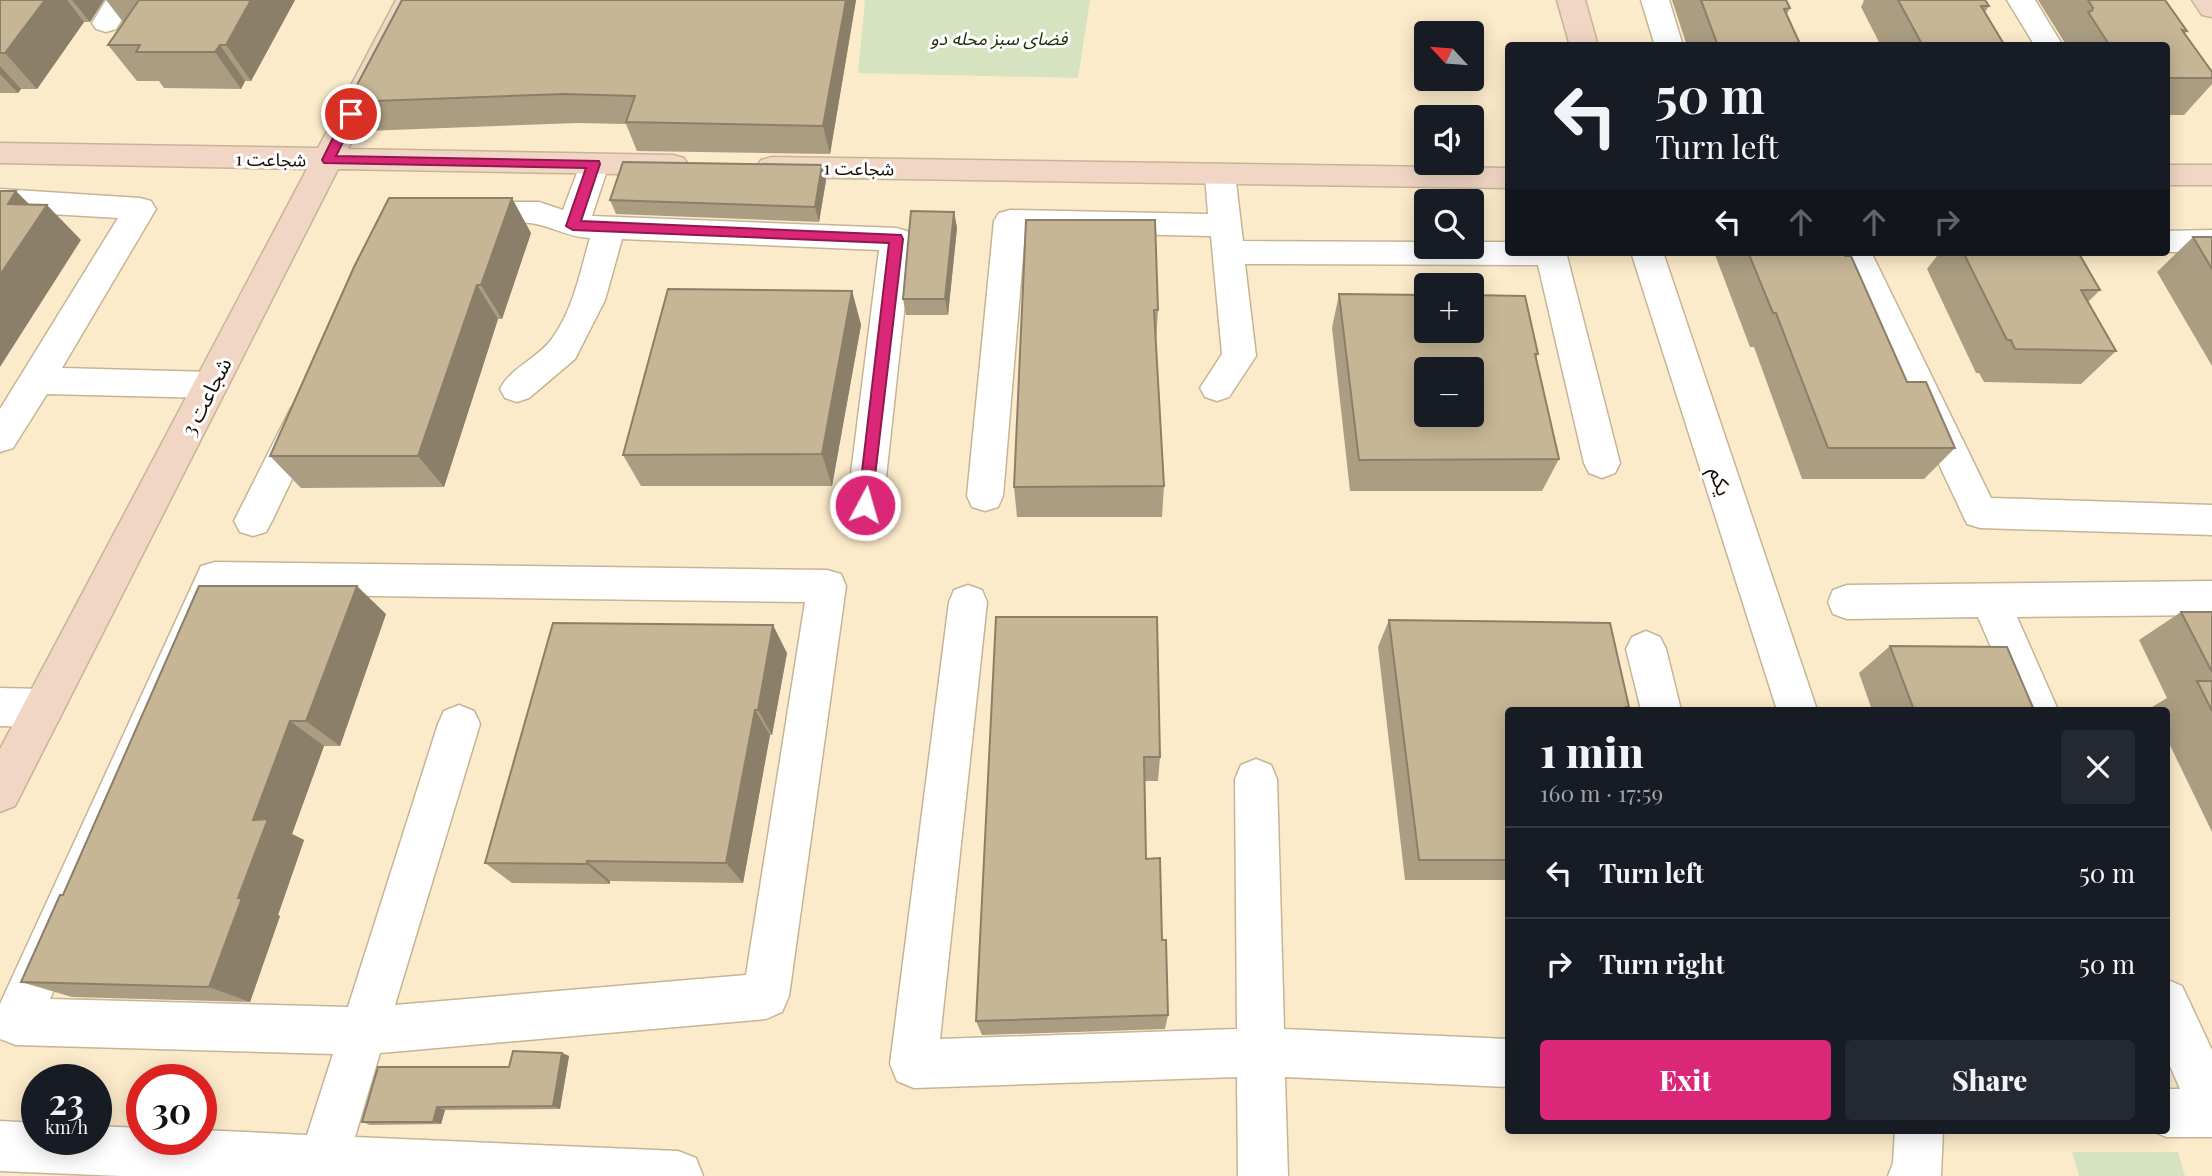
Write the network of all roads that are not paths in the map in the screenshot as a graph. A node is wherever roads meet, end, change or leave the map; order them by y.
1 (410, 0) edge
2 (1571, 0) edge
3 (1655, 0) edge
4 (2021, 0) edge
5 (2206, 0) edge
6 (2212, 9) edge
7 (1583, 42) edge
8 (1668, 42) edge
9 (2047, 42) edge
10 (0, 153) edge
11 (328, 160) junction
12 (594, 164) junction
13 (705, 166) edge
14 (747, 167) edge
15 (1220, 174) junction
16 (2170, 175) edge
17 (2212, 175) edge
18 (1505, 178) edge
19 (0, 200) edge
20 (444, 212) edge
21 (573, 226) junction
22 (609, 227) junction
23 (1226, 239) junction
24 (2212, 241) edge
25 (2170, 242) edge
26 (1505, 252) edge
27 (1551, 256) edge
28 (1648, 256) edge
29 (1857, 256) edge
30 (37, 381) junction
31 (211, 385) junction
32 (319, 385) edge
33 (1217, 388) dead end
34 (517, 389) dead end
35 (0, 438) edge
36 (1602, 463) dead end
37 (985, 496) dead end
38 (865, 505) dead end
39 (2212, 520) edge
40 (253, 521) dead end
41 (2212, 598) edge
42 (1990, 601) junction
43 (968, 602) dead end
44 (1847, 602) dead end
45 (1646, 649) dead end
46 (0, 707) edge
47 (1660, 707) edge
48 (1796, 707) edge
49 (2037, 707) edge
50 (44, 708) junction
51 (459, 724) dead end
52 (1256, 779) dead end
53 (0, 792) edge
54 (2170, 1011) edge
55 (364, 1031) junction
56 (1261, 1052) junction
57 (1505, 1063) edge
58 (2212, 1105) edge
59 (2170, 1113) edge
60 (2212, 1113) edge
61 (0, 1146) edge
62 (323, 1161) junction
63 (678, 1176) edge
64 (1263, 1176) edge

1 - 11 street, شجاعت 3
2 - 7 street
3 - 8 street
4 - 9 street
5 - 6 street
10 - 11 street, شجاعت 1
11 - 12 street, شجاعت 1
11 - 31 street, شجاعت 3
12 - 13 street, شجاعت 1
12 - 21 street
14 - 15 street, شجاعت 1
15 - 18 street, شجاعت 1
15 - 23 street
16 - 17 street
19 - 30 street
20 - 21 street
21 - 22 street
22 - 34 street
22 - 38 street
23 - 26 street
23 - 33 street
23 - 37 street
24 - 25 street
27 - 36 street
28 - 48 street, یکم
29 - 39 street
30 - 31 street
30 - 35 street
31 - 50 street, شجاعت 3
32 - 40 street
41 - 42 street
42 - 44 street
42 - 49 street
43 - 56 street
45 - 47 street
46 - 50 street
50 - 53 street, شجاعت 3
51 - 55 street
52 - 56 street
54 - 58 street
55 - 55 street
55 - 62 street
56 - 57 street
56 - 64 street
59 - 60 street
61 - 62 street
62 - 63 street

